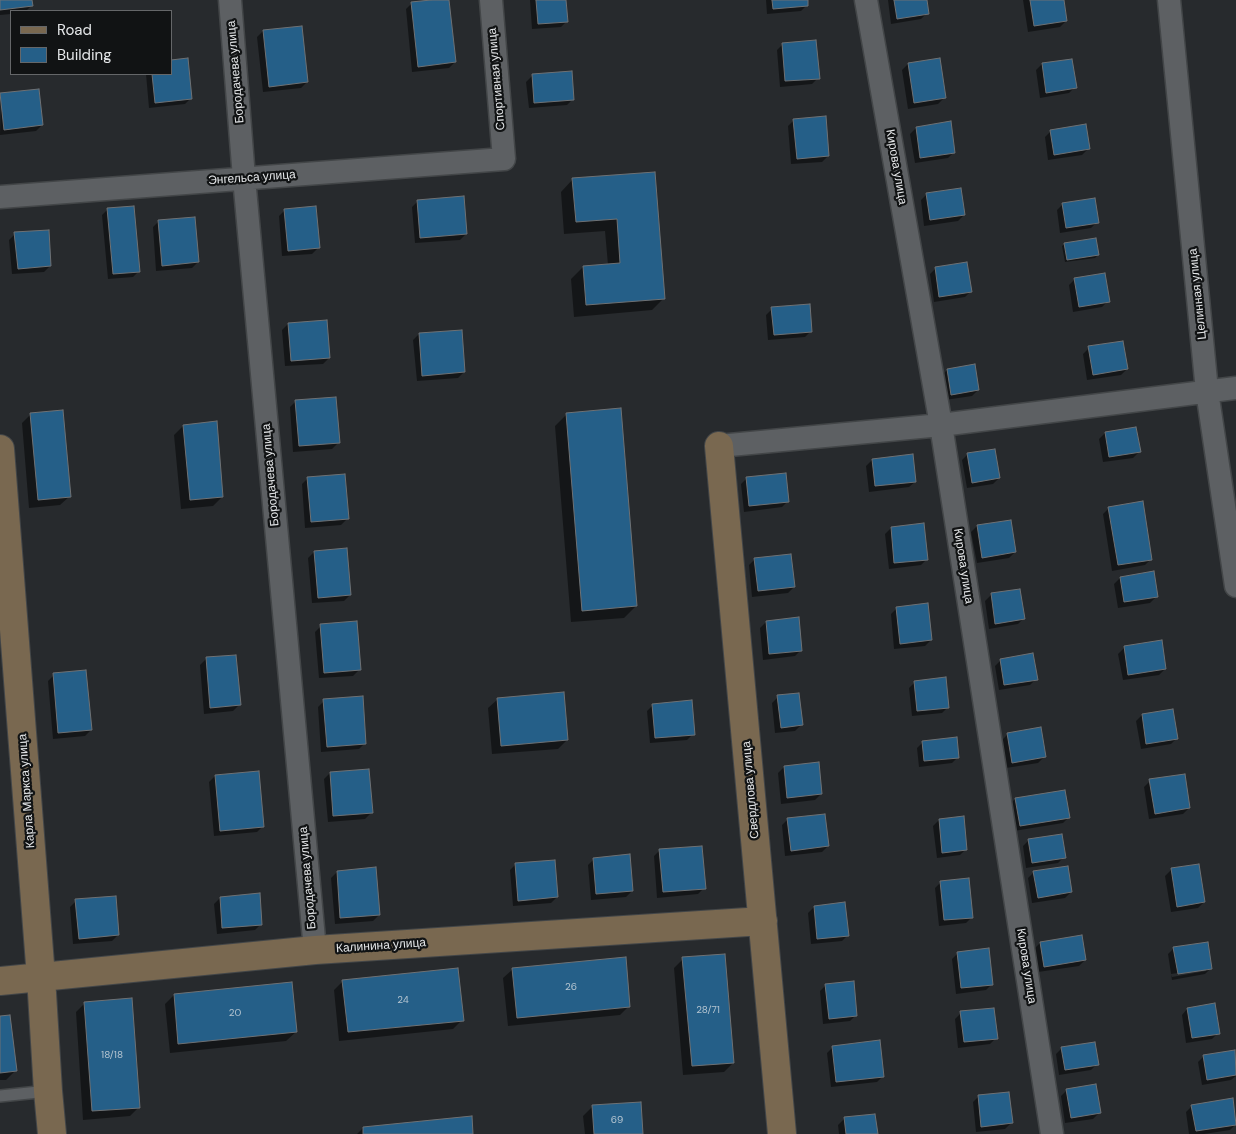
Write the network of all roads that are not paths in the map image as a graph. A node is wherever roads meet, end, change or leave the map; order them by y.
1 (230, 0) edge
2 (491, 0) edge
3 (866, 0) edge
4 (1170, 0) edge
5 (504, 159) joint
6 (244, 178) junction
7 (0, 197) edge
8 (1236, 388) edge
9 (1207, 391) junction
10 (941, 425) junction
11 (719, 446) joint
12 (0, 449) edge
13 (1236, 586) edge
14 (763, 921) junction
15 (315, 950) junction
16 (41, 977) junction
17 (0, 981) edge
18 (48, 1091) junction
19 (0, 1096) edge
20 (52, 1134) edge
21 (782, 1134) edge
22 (1052, 1134) edge

1 - 6 street, Бородачева улица
2 - 5 street, Спортивная улица
3 - 10 street, Кирова улица
4 - 9 street, Целинная улица
5 - 6 street, Энгельса улица
6 - 7 street, Энгельса улица
6 - 15 street, Бородачева улица
8 - 9 street
9 - 10 street
9 - 13 street, Целинная улица
10 - 11 street
10 - 22 street, Кирова улица
11 - 14 street, Свердлова улица
12 - 16 street, Карла Маркса улица
14 - 15 street, Калинина улица
14 - 21 street, Свердлова улица
15 - 16 street, Калинина улица
16 - 17 street, Калинина улица
16 - 18 street, Карла Маркса улица
18 - 19 lane
18 - 20 street, Карла Маркса улица

